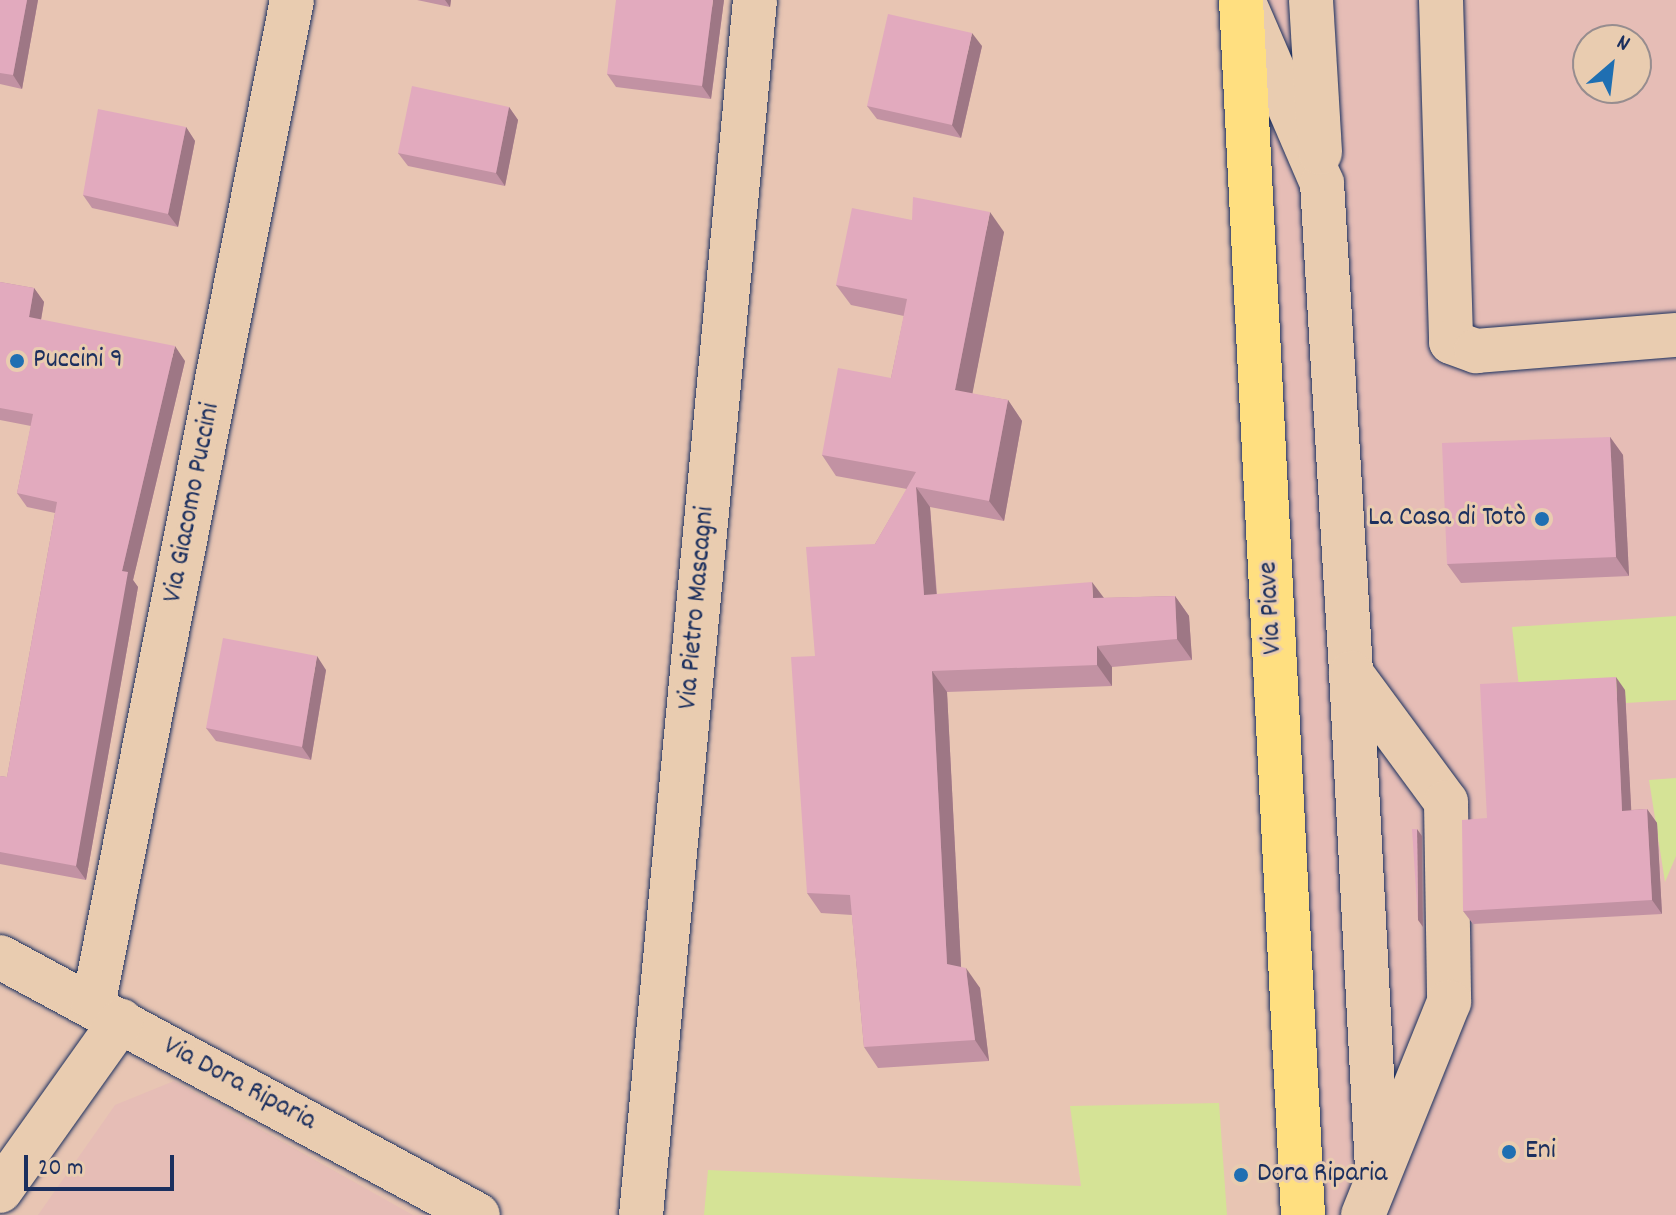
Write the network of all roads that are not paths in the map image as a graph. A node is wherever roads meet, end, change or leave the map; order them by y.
1 (292, 0) edge
2 (755, 0) edge
3 (1242, 0) edge
4 (1311, 0) edge
5 (1441, 0) edge
6 (1322, 183) junction
7 (1676, 335) edge
8 (1351, 673) junction
9 (0, 957) edge
10 (107, 1014) junction
11 (0, 1191) edge
12 (1370, 1198) edge
13 (478, 1215) edge
14 (641, 1215) edge
15 (1303, 1215) edge

1 - 10 street, Via Giacomo Puccini
2 - 14 street, Via Pietro Mascagni
3 - 6 street
3 - 15 main road, Via Piave
4 - 6 street
5 - 7 street
6 - 8 street
8 - 12 street
8 - 12 street
9 - 10 street, Via Dora Riparia
10 - 11 street
10 - 13 street, Via Dora Riparia

